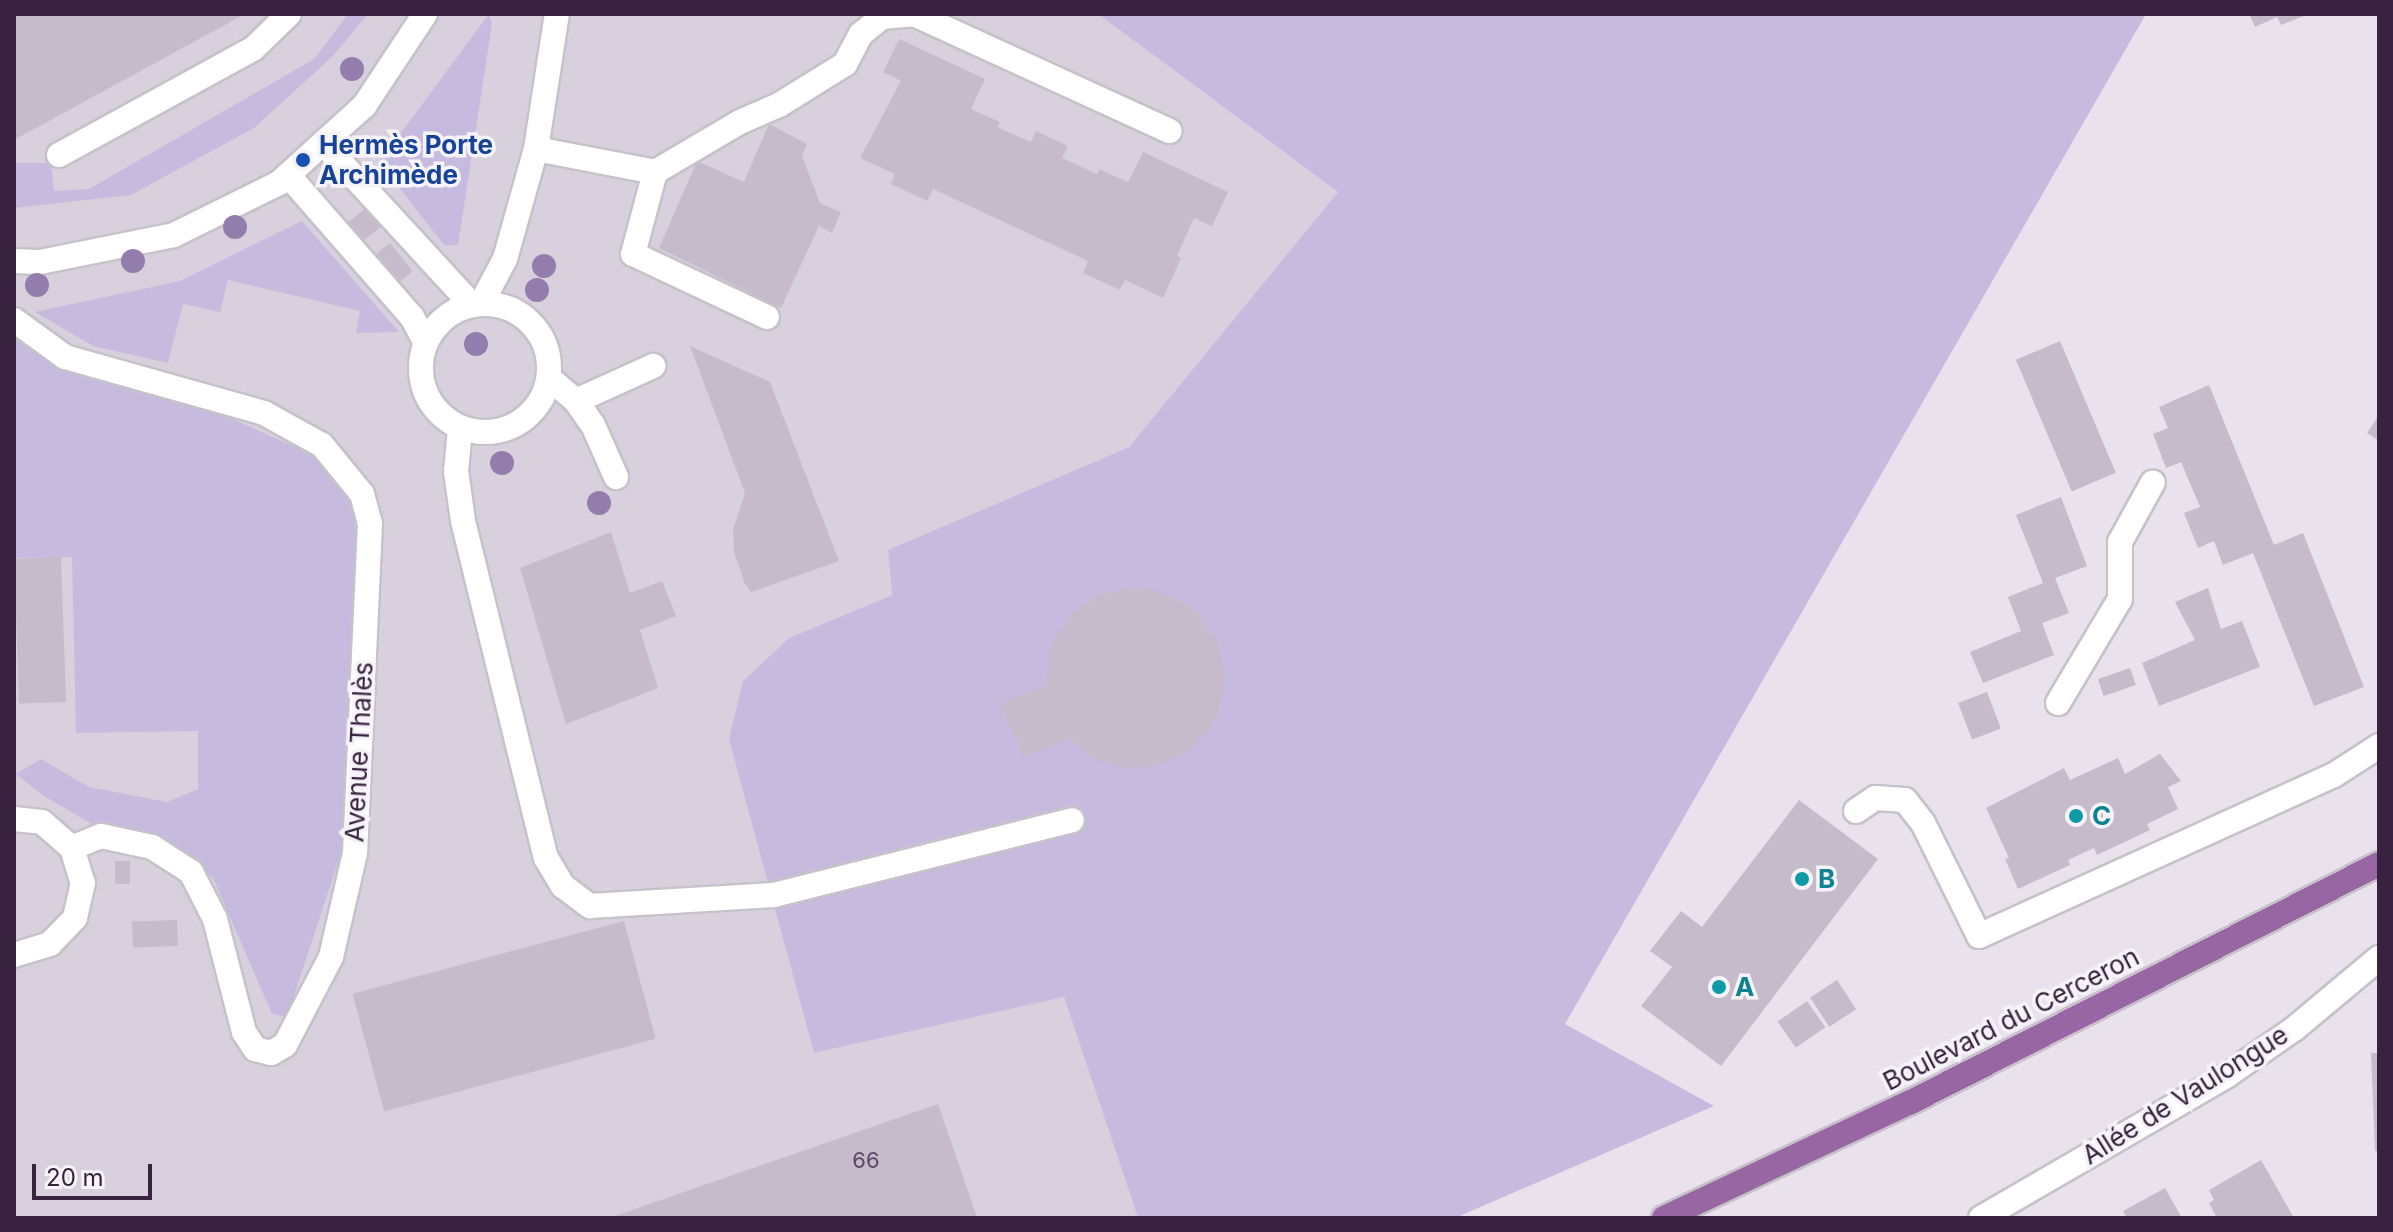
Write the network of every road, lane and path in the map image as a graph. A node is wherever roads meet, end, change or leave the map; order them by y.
1 (289, 14) edge
2 (425, 14) edge
3 (557, 14) edge
4 (1169, 131) dead end
5 (323, 143) junction
6 (536, 149) junction
7 (59, 155) dead end
8 (655, 172) junction
9 (288, 175) junction
10 (14, 261) edge
11 (477, 303) junction
12 (767, 317) dead end
13 (14, 320) edge
14 (425, 341) junction
15 (653, 366) dead end
16 (550, 379) junction
17 (576, 401) junction
18 (460, 429) junction
19 (616, 477) dead end
20 (2153, 482) dead end
21 (2058, 703) dead end
22 (2379, 746) edge
23 (1856, 811) dead end
24 (14, 819) edge
25 (1072, 820) dead end
26 (72, 848) junction
27 (2379, 864) edge
28 (14, 955) edge
29 (2379, 958) edge
30 (1664, 1218) edge
31 (1981, 1218) edge

1 - 7 street
2 - 5 street
3 - 6 street
4 - 8 street
5 - 9 street
5 - 11 street
6 - 8 street
6 - 11 street
8 - 12 street
9 - 10 street
9 - 14 street
11 - 14 street
11 - 16 street
13 - 26 street, Avenue Thalès
14 - 18 street
15 - 17 street
16 - 17 street
16 - 18 street
17 - 19 street
18 - 25 street
20 - 21 street
22 - 23 street
24 - 26 street
26 - 28 street
27 - 30 main road, Boulevard du Cerceron
29 - 31 street, Allée de Vaulongue

